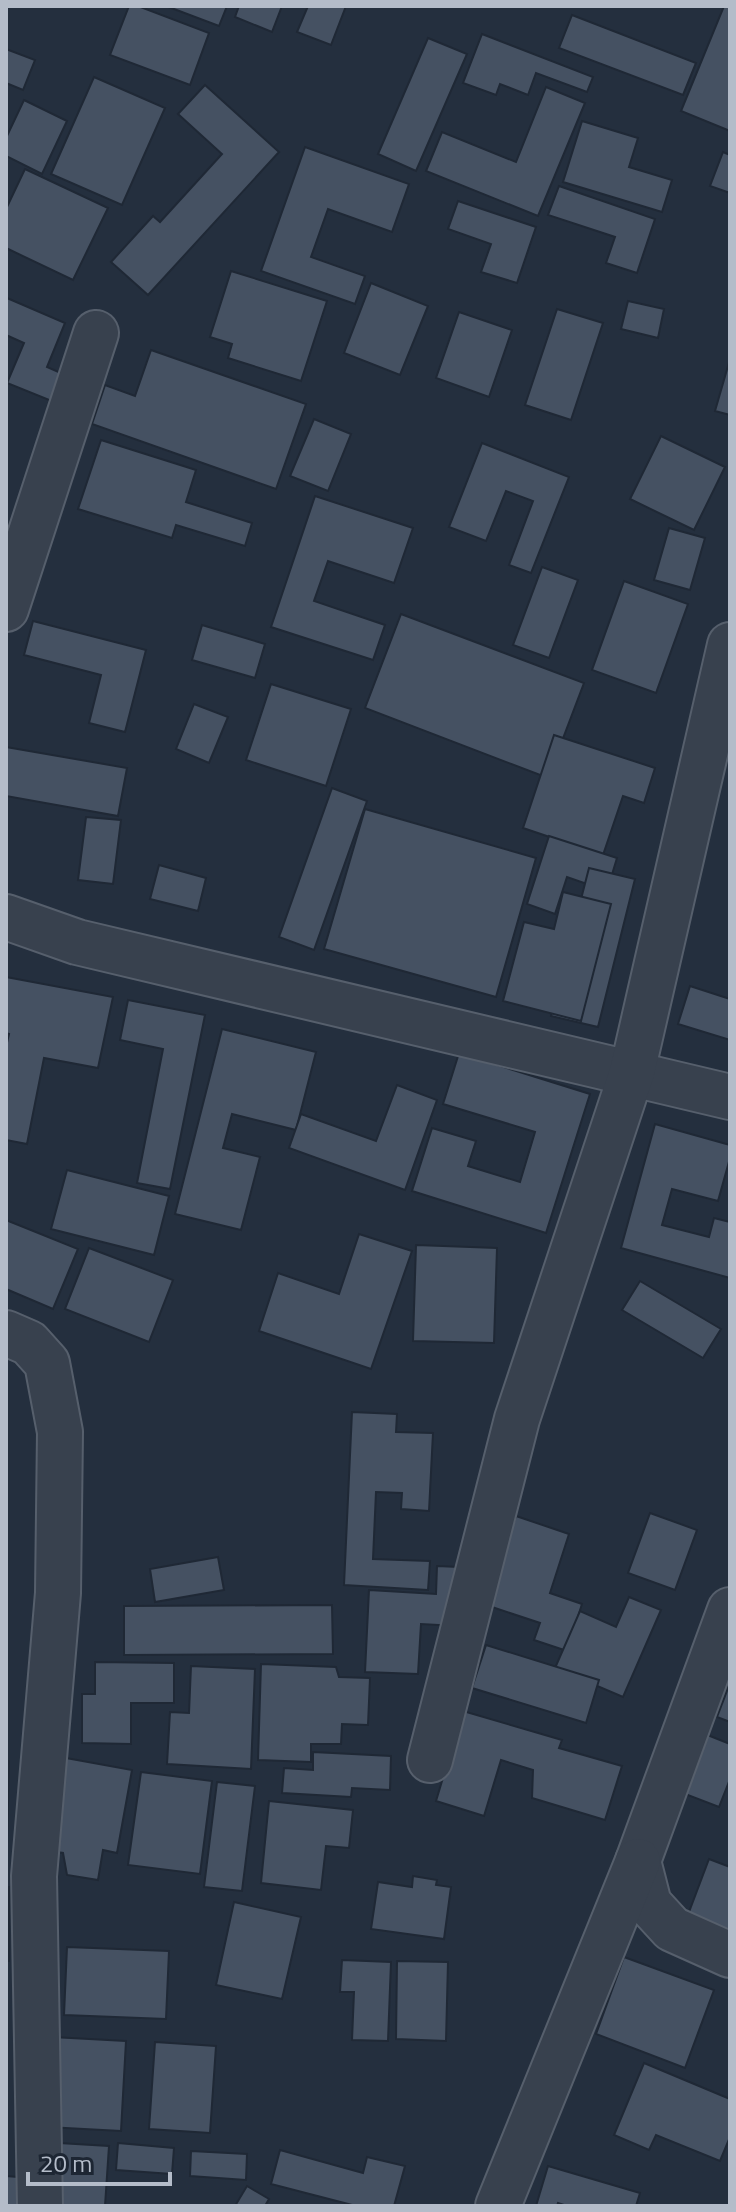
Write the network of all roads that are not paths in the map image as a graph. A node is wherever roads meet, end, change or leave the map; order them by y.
1 (96, 333) dead end
2 (6, 609) edge
3 (730, 645) edge
4 (6, 917) edge
5 (632, 1072) junction
6 (730, 1097) edge
7 (6, 1333) edge
8 (730, 1610) edge
9 (430, 1760) dead end
10 (638, 1861) junction
11 (730, 1955) edge
12 (40, 2206) edge
13 (498, 2206) edge

1 - 2 street
3 - 5 street
4 - 5 street
5 - 6 street
5 - 9 street
7 - 12 street
8 - 10 street
10 - 11 street
10 - 13 street

